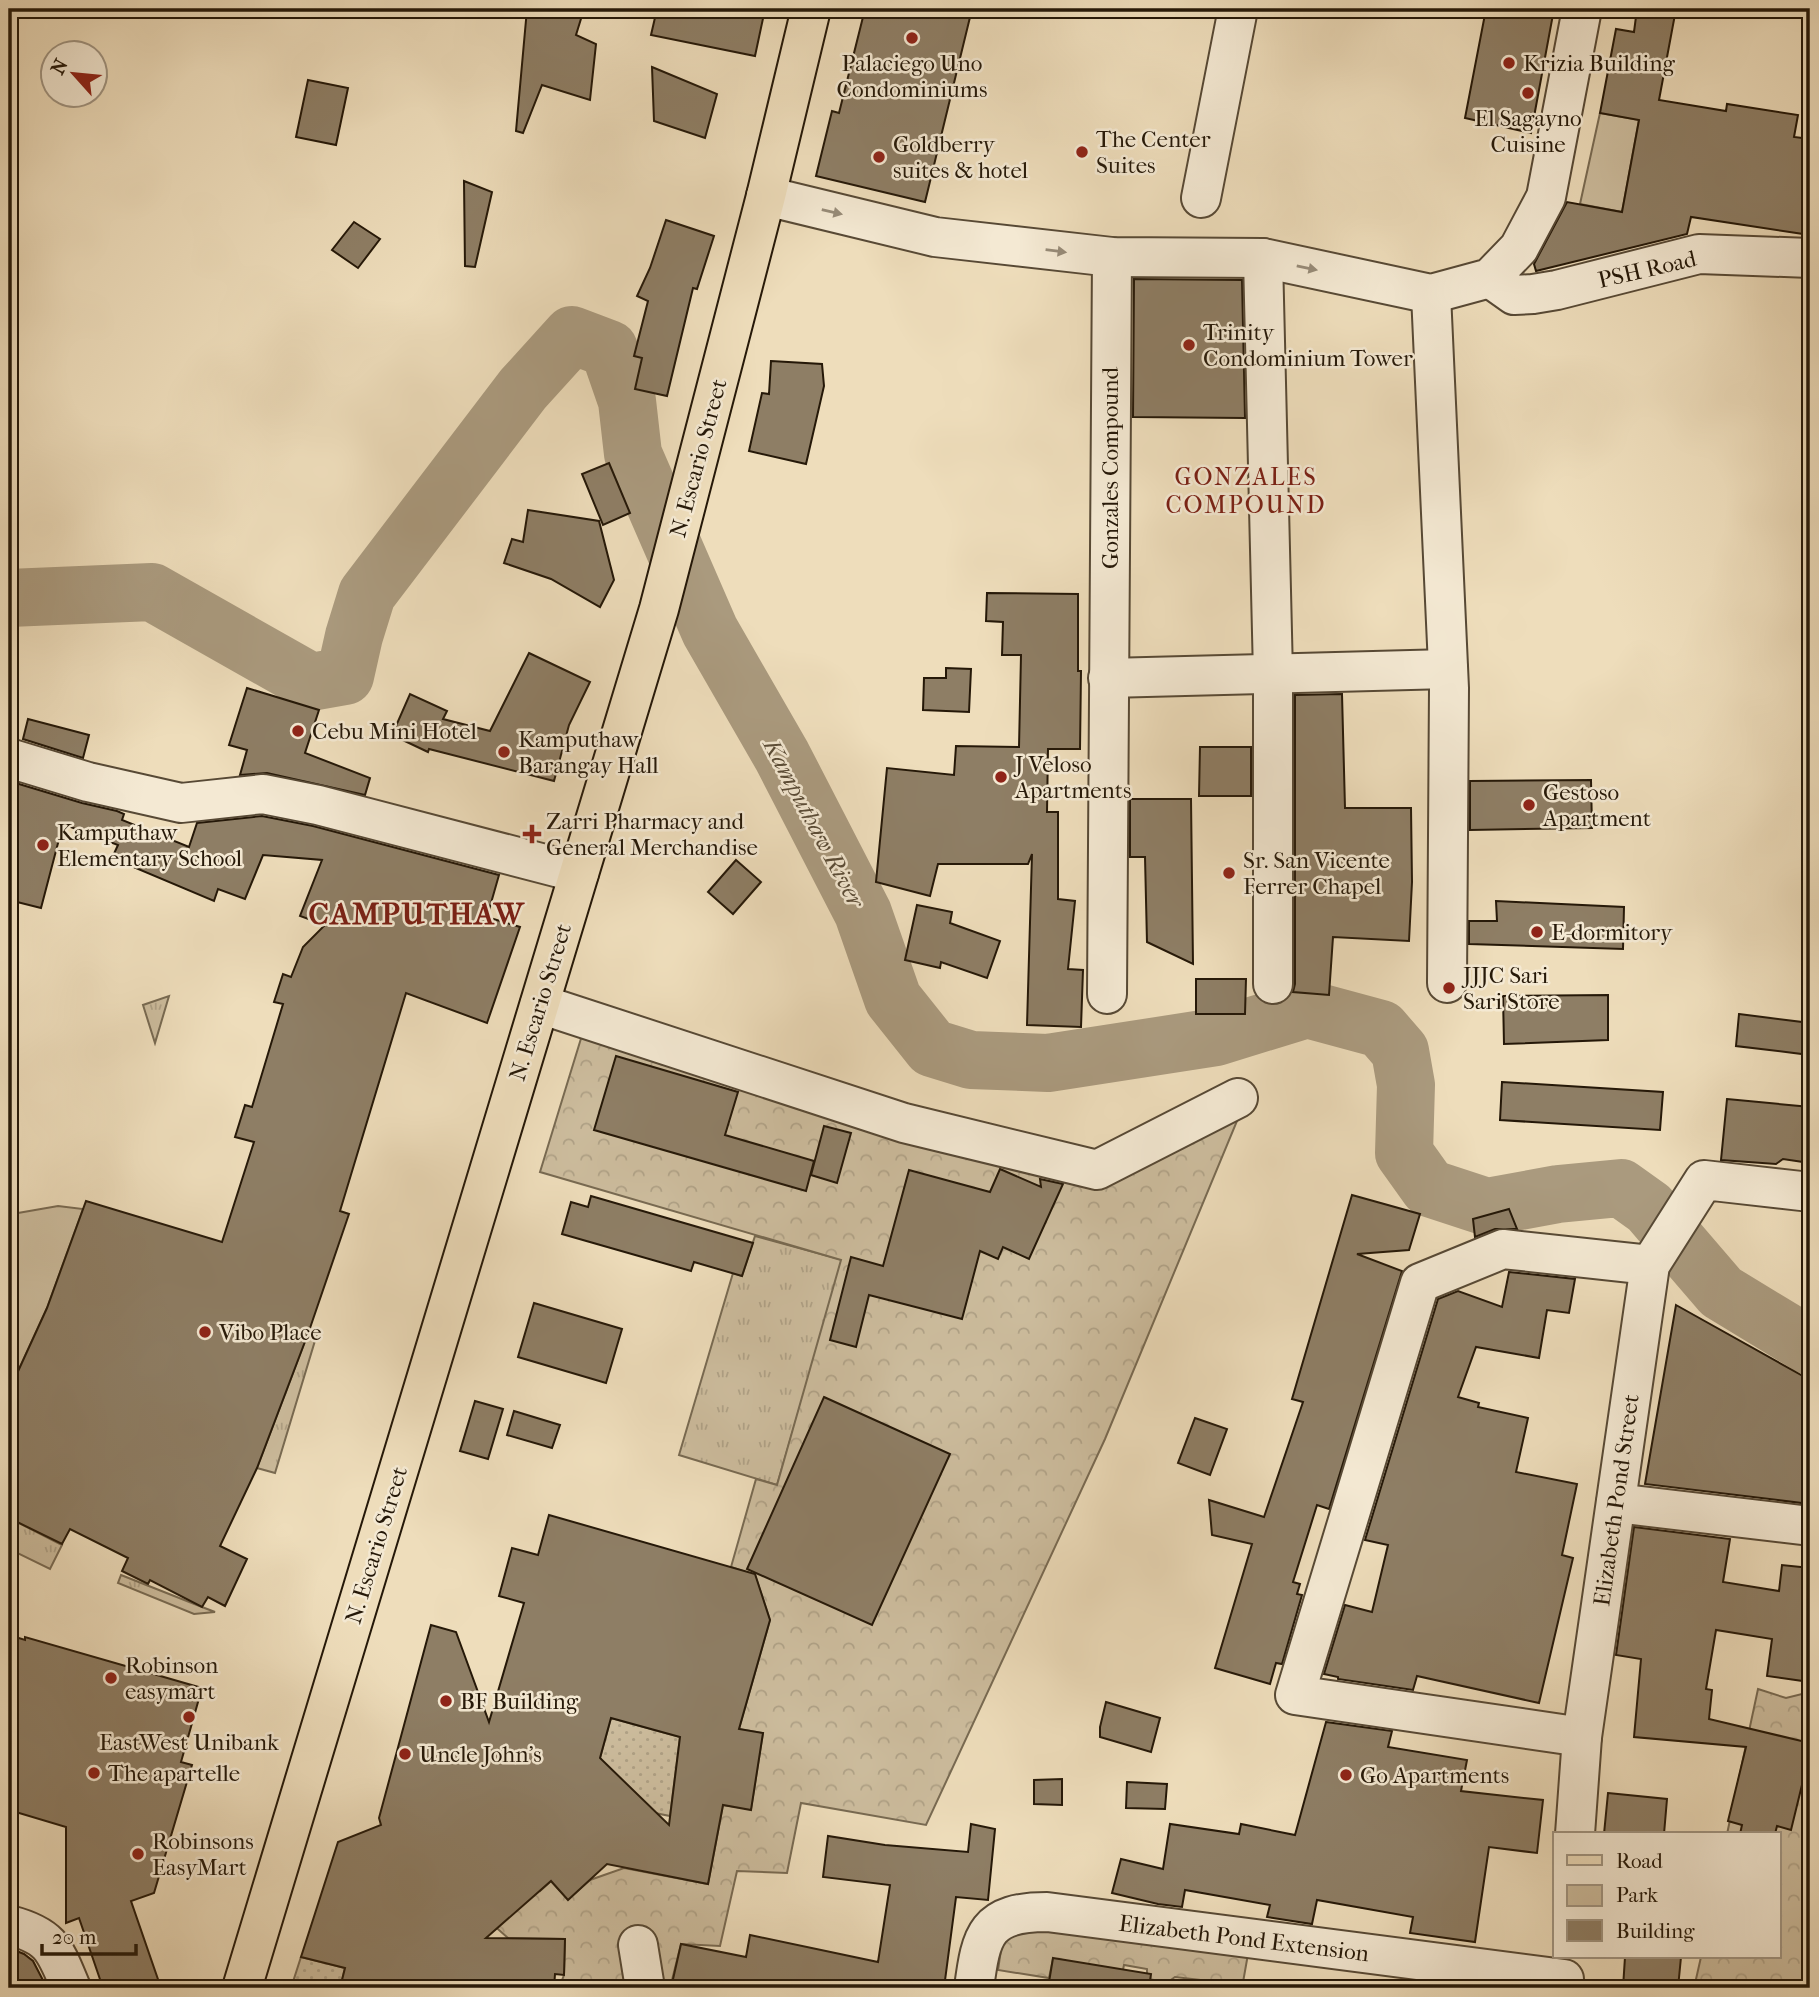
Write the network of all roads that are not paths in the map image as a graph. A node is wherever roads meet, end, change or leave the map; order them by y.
1 (811, 9) edge
2 (1238, 9) edge
3 (1582, 9) edge
4 (766, 196) junction
5 (1201, 198) dead end
6 (1112, 257) junction
7 (1263, 258) junction
8 (1810, 258) edge
9 (1490, 278) junction
10 (1431, 295) junction
11 (1448, 669) junction
12 (1273, 674) junction
13 (1108, 678) junction
14 (9, 758) edge
15 (579, 873) junction
16 (1447, 983) dead end
17 (1273, 984) dead end
18 (1107, 994) dead end
19 (540, 1004) junction
20 (1238, 1098) dead end
21 (1810, 1192) edge
22 (1654, 1259) junction
23 (1616, 1503) junction
24 (1810, 1526) edge
25 (1582, 1737) junction
26 (1575, 1832) edge
27 (9, 1925) edge
28 (638, 1945) dead end
29 (1565, 1975) edge
30 (71, 1988) edge
31 (242, 1988) edge
32 (645, 1988) edge
33 (974, 1988) edge

1 - 4 main road, N. Escario Street
2 - 5 street
3 - 9 street
4 -> 6 street
4 - 15 main road, N. Escario Street
6 - 7 street
6 - 13 street, Gonzales Compound
7 -> 10 street
7 - 12 street
8 - 9 street, PSH Road
9 - 10 street
10 - 11 street
11 - 12 street
11 - 16 street
12 - 13 street
12 - 17 street
13 - 18 street, Gonzales Compound
14 - 15 street
15 - 19 main road, N. Escario Street
19 - 20 street
19 - 31 main road, N. Escario Street
21 - 22 street, Elizabeth Pond Street
22 - 23 street, Elizabeth Pond Street
22 - 25 street
23 - 24 street
23 - 25 street, Elizabeth Pond Street
25 - 26 street, Elizabeth Pond Street
27 - 30 street
28 - 32 street
29 - 33 street, Elizabeth Pond Extension

